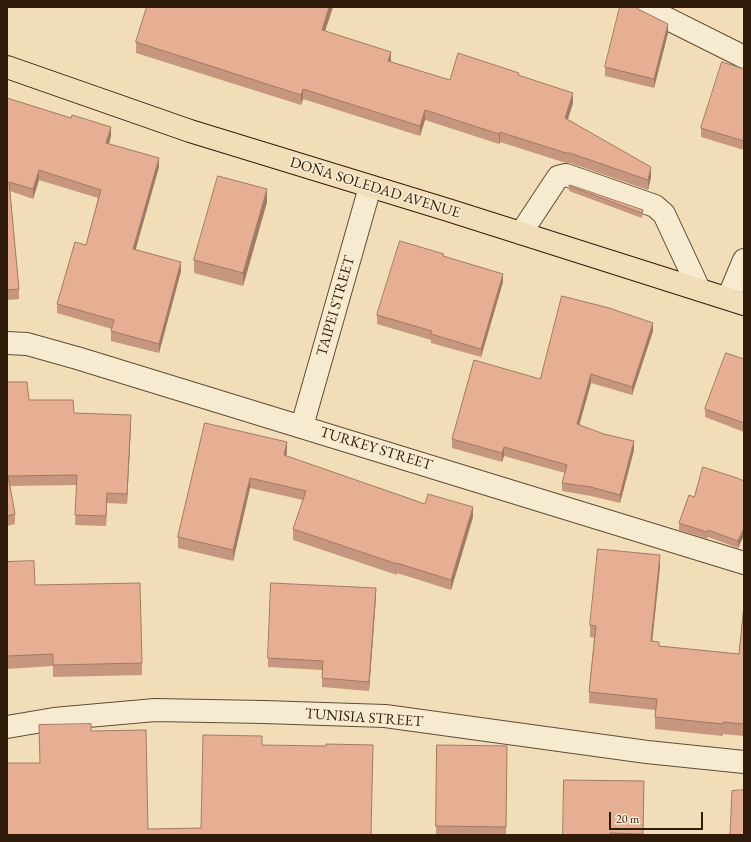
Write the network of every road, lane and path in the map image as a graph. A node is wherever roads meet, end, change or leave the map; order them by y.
1 (644, 7) edge
2 (744, 58) edge
3 (7, 66) edge
4 (370, 186) junction
5 (521, 233) junction
6 (744, 260) edge
7 (699, 289) junction
8 (736, 301) edge
9 (7, 343) edge
10 (302, 426) junction
11 (744, 563) edge
12 (7, 727) edge
13 (744, 762) edge

1 - 2 street
3 - 4 main road, DOÑA SOLEDAD AVENUE
4 - 5 main road, DOÑA SOLEDAD AVENUE
4 - 10 street, TAIPEI STREET
5 - 7 main road, DOÑA SOLEDAD AVENUE
5 - 7 street
6 - 8 street
7 - 8 main road, DOÑA SOLEDAD AVENUE
9 - 10 street, TURKEY STREET
10 - 11 street, TURKEY STREET
12 - 13 street, TUNISIA STREET

